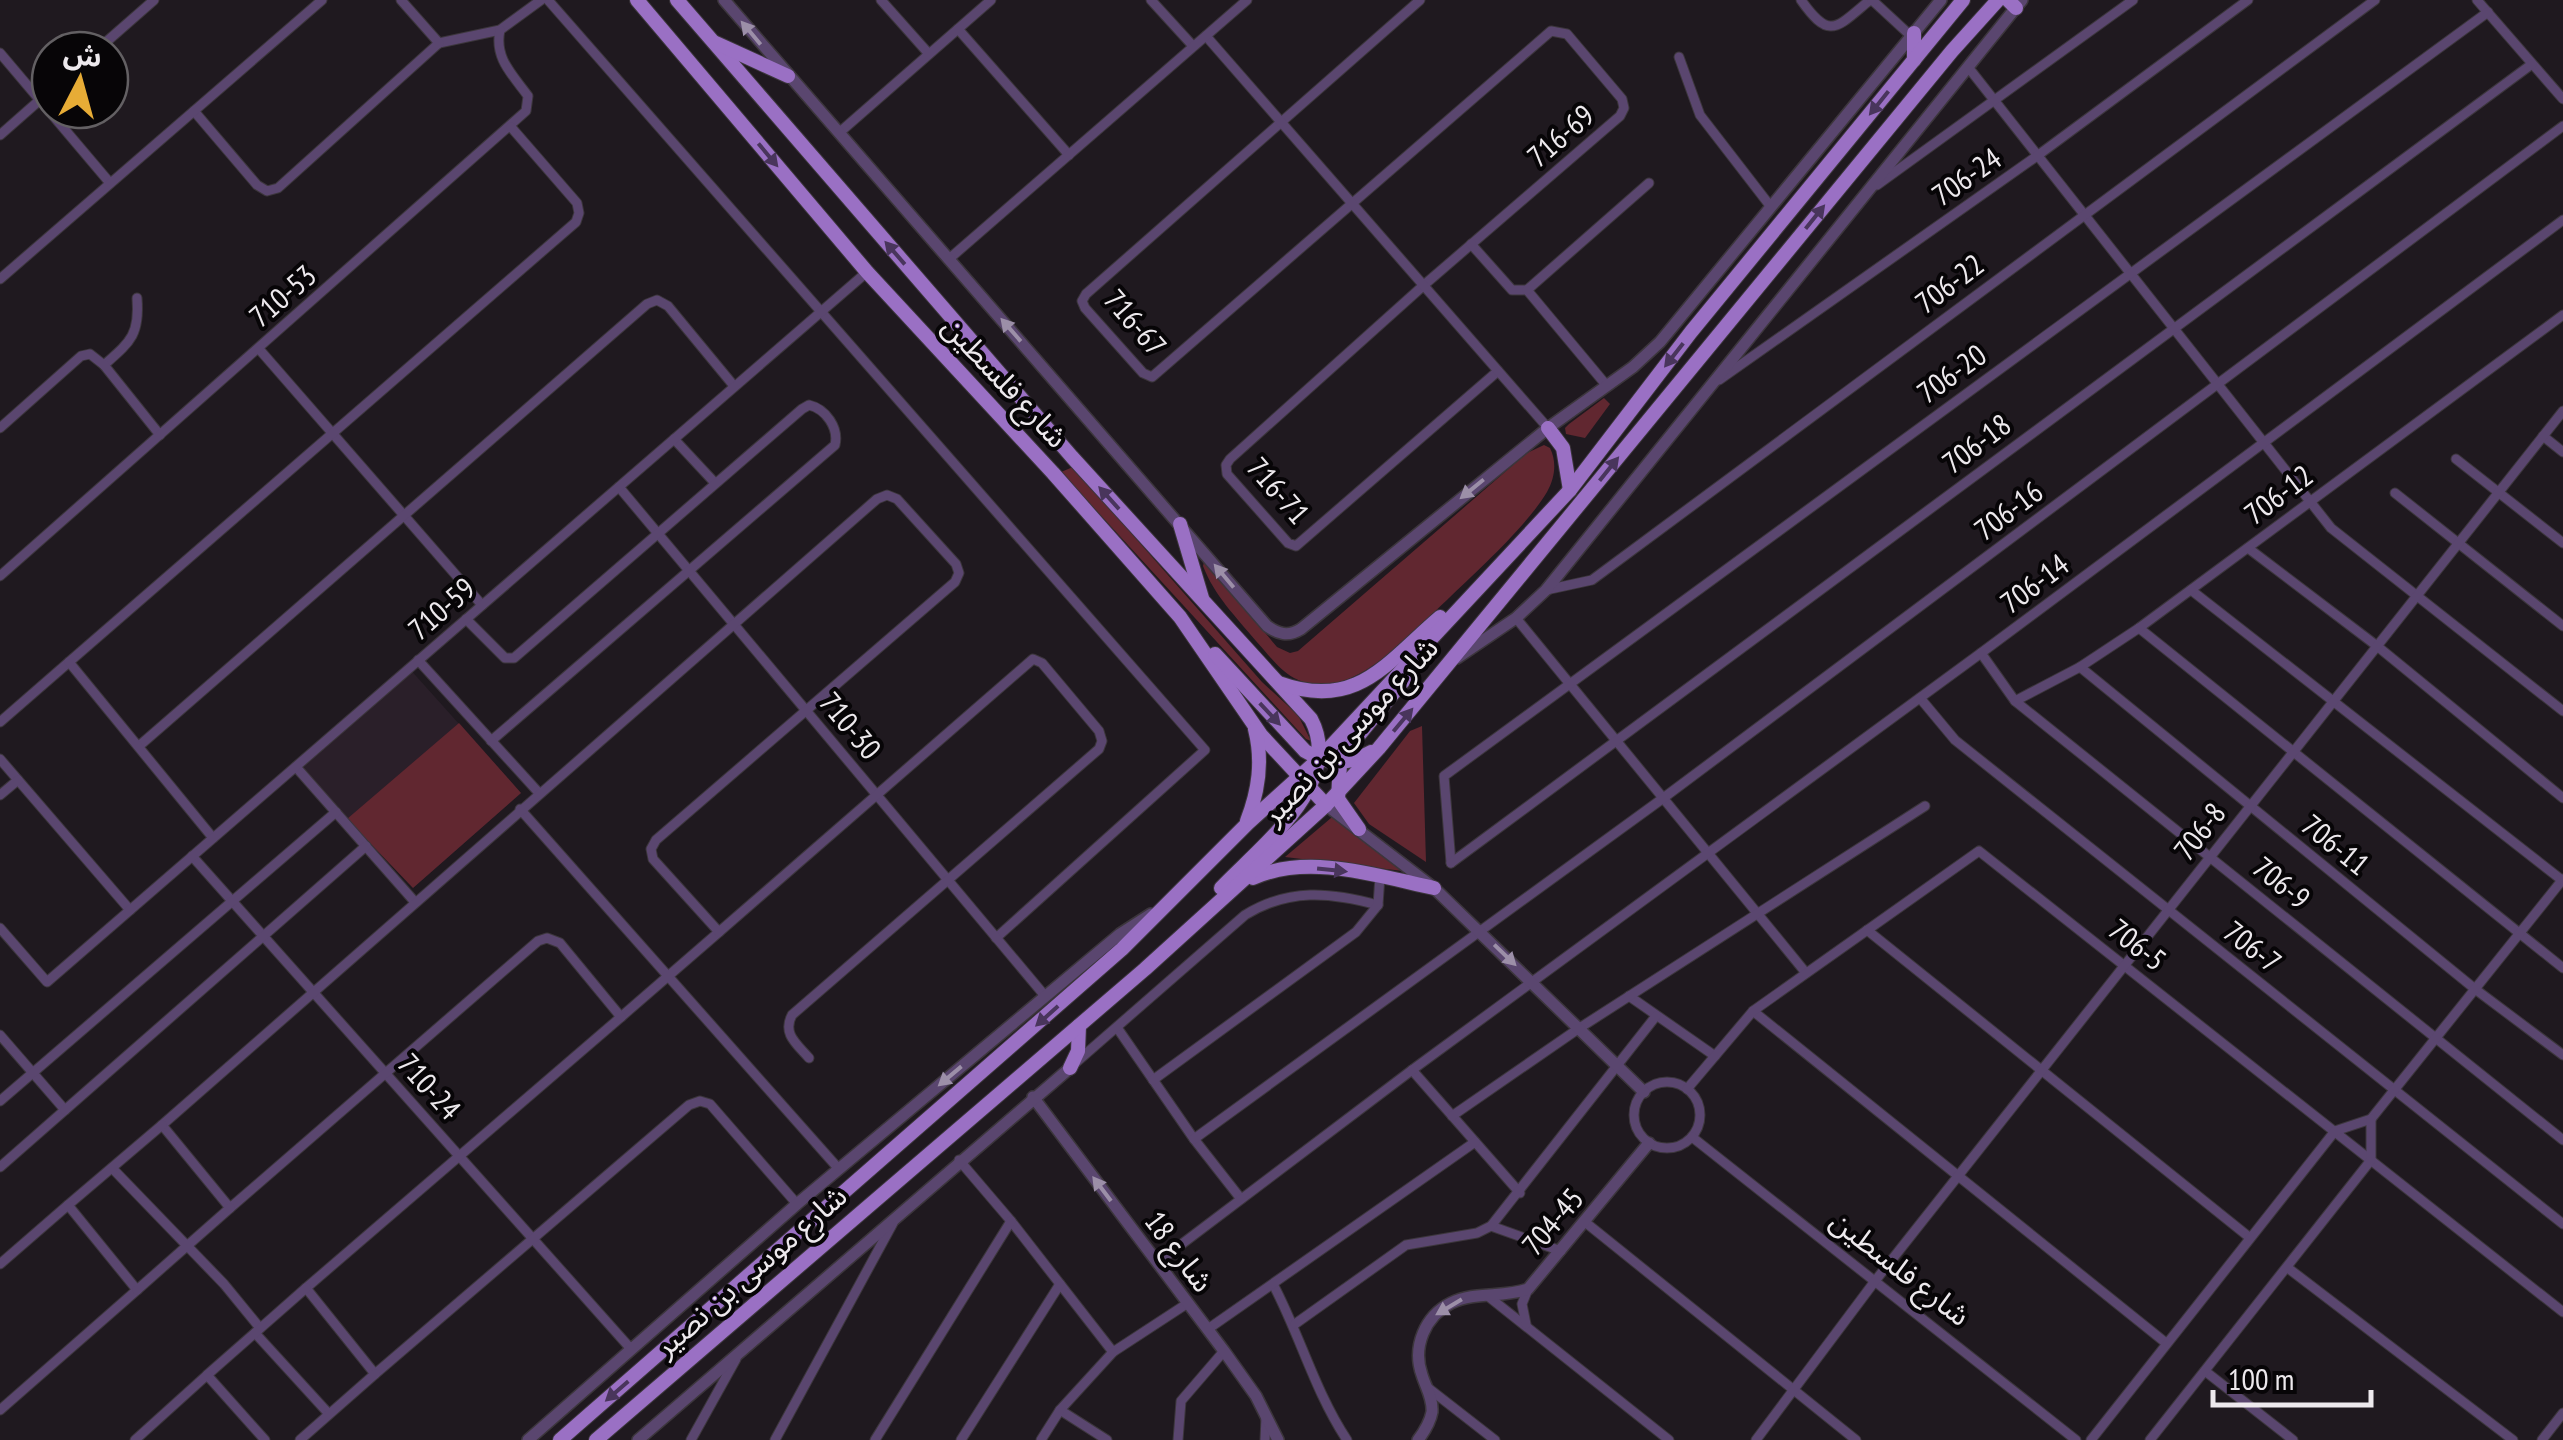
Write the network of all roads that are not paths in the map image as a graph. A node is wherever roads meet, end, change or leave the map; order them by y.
1 (154, 0) edge
2 (322, 0) edge
3 (401, 0) edge
4 (545, 0) edge
5 (638, 0) edge
6 (677, 0) edge
7 (724, 0) edge
8 (882, 0) edge
9 (992, 0) edge
10 (1151, 0) edge
11 (1246, 0) edge
12 (1420, 0) edge
13 (1801, 0) edge
14 (1871, 0) edge
15 (1941, 0) edge
16 (1963, 0) edge
17 (1998, 0) edge
18 (2133, 0) edge
19 (2248, 0) edge
20 (2375, 0) edge
21 (2477, 0) edge
22 (2015, 3) edge
23 (2488, 12) junction
24 (120, 30) edge
25 (500, 30) junction
26 (958, 30) junction
27 (1913, 35) junction
28 (1206, 36) junction
29 (439, 43) junction
30 (714, 43) junction
31 (1193, 46) junction
32 (0, 53) edge
33 (930, 54) junction
34 (1679, 57) dead end
35 (1914, 60) junction
36 (2532, 64) junction
37 (1968, 68) junction
38 (788, 76) junction
39 (30, 88) edge
40 (2563, 99) edge
41 (1995, 102) junction
42 (30, 109) edge
43 (194, 111) junction
44 (1281, 122) junction
45 (2563, 126) edge
46 (511, 127) junction
47 (65, 130) edge
48 (840, 132) junction
49 (0, 135) edge
50 (1068, 155) junction
51 (2037, 156) junction
52 (1649, 182) dead end
53 (110, 183) junction
54 (1871, 190) junction
55 (1353, 204) junction
56 (1771, 206) junction
57 (2083, 214) junction
58 (2563, 220) edge
59 (1471, 244) junction
60 (948, 259) junction
61 (867, 272) junction
62 (2129, 272) junction
63 (0, 279) edge
64 (1424, 285) junction
65 (1526, 290) junction
66 (137, 298) dead end
67 (822, 310) junction
68 (2563, 315) edge
69 (2172, 328) junction
70 (258, 349) junction
71 (104, 365) junction
72 (1498, 371) junction
73 (2218, 385) junction
74 (734, 386) junction
75 (1607, 386) junction
76 (1709, 388) junction
77 (2563, 411) edge
78 (0, 428) edge
79 (1548, 428) junction
80 (332, 433) junction
81 (160, 435) junction
82 (2543, 436) junction
83 (674, 438) junction
84 (2262, 442) junction
85 (1563, 448) junction
86 (1601, 450) junction
87 (2563, 452) edge
88 (1072, 457) junction
89 (2456, 459) dead end
90 (1054, 473) junction
91 (715, 484) junction
92 (619, 486) junction
93 (1570, 490) junction
94 (2499, 492) junction
95 (2395, 493) dead end
96 (2309, 501) junction
97 (404, 515) junction
98 (1180, 524) junction
99 (658, 533) junction
100 (2563, 543) edge
101 (2458, 544) junction
102 (2248, 548) junction
103 (690, 572) junction
104 (0, 576) edge
105 (1486, 578) junction
106 (1546, 590) junction
107 (2191, 590) junction
108 (2417, 596) junction
109 (1203, 604) junction
110 (482, 605) junction
111 (1180, 617) junction
112 (1516, 618) junction
113 (466, 619) junction
114 (734, 624) junction
115 (2563, 626) edge
116 (2139, 628) junction
117 (2377, 646) junction
118 (1981, 654) junction
119 (418, 660) junction
120 (69, 662) junction
121 (1451, 662) junction
122 (2080, 667) junction
123 (1274, 681) junction
124 (1570, 686) junction
125 (1920, 698) junction
126 (2015, 701) junction
127 (2334, 701) junction
128 (806, 710) junction
129 (2563, 711) edge
130 (0, 722) edge
131 (1254, 724) junction
132 (492, 741) junction
133 (1616, 741) junction
134 (139, 746) junction
135 (1379, 748) junction
136 (2293, 752) junction
137 (0, 759) edge
138 (1319, 760) junction
139 (1340, 764) junction
140 (296, 766) junction
141 (18, 780) junction
142 (1304, 783) junction
143 (1338, 792) junction
144 (539, 794) junction
145 (0, 795) edge
146 (877, 796) junction
147 (1662, 798) junction
148 (2563, 798) edge
149 (1326, 804) junction
150 (1924, 806) dead end
151 (2250, 807) junction
152 (520, 810) junction
153 (336, 812) junction
154 (1244, 828) junction
155 (1360, 829) junction
156 (212, 838) junction
157 (366, 846) junction
158 (1708, 855) junction
159 (192, 856) junction
160 (2210, 857) junction
161 (1451, 863) joint
162 (1380, 876) junction
163 (2563, 880) edge
164 (948, 881) junction
165 (1238, 884) junction
166 (1434, 888) junction
167 (232, 902) junction
168 (414, 902) junction
169 (1378, 905) junction
170 (1164, 908) junction
171 (130, 910) junction
172 (2168, 910) junction
173 (1756, 914) junction
174 (0, 928) edge
175 (1867, 930) junction
176 (1480, 931) junction
177 (719, 932) junction
178 (2520, 933) junction
179 (262, 936) junction
180 (996, 938) junction
181 (2125, 965) junction
182 (2563, 968) edge
183 (1146, 969) junction
184 (1806, 973) junction
185 (668, 976) junction
186 (1534, 983) junction
187 (2475, 988) junction
188 (312, 991) junction
189 (1045, 996) junction
190 (1629, 996) junction
191 (1752, 1012) junction
192 (621, 1016) junction
193 (1656, 1016) junction
194 (1079, 1026) junction
195 (1578, 1028) junction
196 (1118, 1029) junction
197 (0, 1035) edge
198 (2436, 1038) junction
199 (2563, 1055) edge
200 (1716, 1056) junction
201 (809, 1058) dead end
202 (1070, 1068) junction
203 (1618, 1068) junction
204 (1412, 1070) junction
205 (2040, 1072) junction
206 (32, 1073) junction
207 (386, 1074) junction
208 (1153, 1080) junction
209 (1688, 1089) junction
210 (2395, 1090) junction
211 (1644, 1092) junction
212 (1033, 1097) junction
213 (0, 1101) edge
214 (64, 1110) junction
215 (1452, 1116) junction
216 (2372, 1119) junction
217 (162, 1125) junction
218 (2335, 1131) junction
219 (1692, 1136) junction
220 (1194, 1140) junction
221 (2563, 1140) edge
222 (1475, 1142) junction
223 (1649, 1143) junction
224 (459, 1156) junction
225 (959, 1160) junction
226 (2371, 1160) junction
227 (0, 1168) edge
228 (112, 1168) junction
229 (838, 1168) junction
230 (1958, 1176) junction
231 (1520, 1193) junction
232 (1241, 1200) junction
233 (796, 1204) junction
234 (68, 1206) junction
235 (230, 1208) junction
236 (898, 1214) junction
237 (1011, 1222) junction
238 (1585, 1222) junction
239 (2563, 1224) edge
240 (1492, 1226) junction
241 (2250, 1237) junction
242 (534, 1240) junction
243 (186, 1247) junction
244 (1561, 1251) junction
245 (1158, 1262) junction
246 (0, 1264) edge
247 (2288, 1268) junction
248 (1875, 1281) junction
249 (1060, 1284) junction
250 (1273, 1284) junction
251 (306, 1288) junction
252 (1528, 1289) junction
253 (137, 1290) junction
254 (1489, 1297) junction
255 (1188, 1303) junction
256 (2563, 1312) edge
257 (1294, 1324) junction
258 (1527, 1327) junction
259 (1208, 1328) junction
260 (258, 1330) junction
261 (2166, 1343) junction
262 (631, 1349) junction
263 (742, 1349) junction
264 (1224, 1351) junction
265 (1112, 1352) junction
266 (2205, 1370) junction
267 (376, 1374) junction
268 (208, 1375) junction
269 (1428, 1387) junction
270 (1792, 1391) junction
271 (0, 1410) edge
272 (1060, 1410) junction
273 (2563, 1413) edge
274 (330, 1414) junction
275 (1266, 1414) junction
276 (136, 1440) edge
277 (265, 1440) edge
278 (300, 1440) edge
279 (528, 1440) edge
280 (560, 1440) edge
281 (596, 1440) edge
282 (638, 1440) edge
283 (691, 1440) edge
284 (775, 1440) edge
285 (875, 1440) edge
286 (961, 1440) edge
287 (1041, 1440) edge
288 (1107, 1440) edge
289 (1178, 1440) edge
290 (1265, 1440) edge
291 (1278, 1440) edge
292 (1347, 1440) edge
293 (1418, 1440) edge
294 (1495, 1440) edge
295 (1670, 1440) edge
296 (1756, 1440) edge
297 (1856, 1440) edge
298 (2076, 1440) edge
299 (2091, 1440) edge
300 (2150, 1440) edge
301 (2293, 1440) edge
302 (2513, 1440) edge
303 (2542, 1440) edge

1 - 24 street
2 - 43 street
3 - 29 street
4 - 25 street
4 - 67 street
5 -> 61 main road, شارع فلسطين
6 - 30 main road, شارع فلسطين
38 -> 7 street
8 - 33 street
9 - 26 street
10 - 31 street
11 - 28 street
12 - 44 street
13 - 14 street
14 - 27 street
15 - 27 street
16 - 35 main road, شارع موسى بن نصير
121 -> 17 main road, شارع موسى بن نصير
18 - 41 street
19 - 51 street, 706-24
20 - 57 street, 706-22
21 - 23 street
22 - 37 street
23 - 36 street
23 - 62 street, 706-20
25 - 29 street
25 - 46 street
26 - 33 street
26 - 50 street
27 - 35 main road
27 - 56 street
28 - 31 street
28 - 44 street
29 - 43 street
30 - 38 main road
88 -> 30 main road, شارع فلسطين
31 - 50 street
32 - 39 street
33 - 48 street
34 - 56 street
35 -> 86 main road, شارع موسى بن نصير
36 - 40 street
36 - 69 street, 706-18
37 - 41 street
37 - 54 street
38 - 48 street
41 - 51 street
41 - 54 street
42 - 49 street
43 - 53 street
44 - 55 street
44 - 55 street, 716-67
45 - 73 street, 706-16
46 - 70 street, 710-53
46 - 80 street
47 - 53 street
48 - 60 street
50 - 60 street
51 - 57 street
51 - 76 street, 706-24
52 - 65 street
53 - 63 street
54 - 76 street
55 - 59 street, 716-69
55 - 64 street
56 - 75 street
57 - 62 street
57 - 106 street, 706-22
58 - 84 street, 706-14
59 - 64 street, 716-69
59 - 65 street
98 -> 60 street
61 - 67 street, 710-59
61 - 90 main road, شارع فلسطين
62 - 69 street
62 - 124 street, 706-20
64 - 72 street
64 - 72 street, 716-71
65 - 75 street
66 - 71 street
67 - 74 street, 710-59
67 - 180 street
68 - 96 street, 706-12
69 - 73 street
69 - 133 street, 706-18
70 - 80 street
70 - 81 street, 710-53
71 - 78 street
71 - 81 street
72 - 79 street
73 - 84 street
73 - 147 street, 706-16
74 - 83 street, 710-59
74 - 97 street
75 - 79 street
76 - 106 street
77 - 82 street, 706-8
79 - 85 main road
79 -> 98 street
80 - 97 street
80 - 120 street
81 - 104 street, 710-53
82 - 87 street
82 - 94 street, 706-8
83 - 91 street
83 - 92 street, 710-59
84 - 96 street
84 - 118 street, 706-14
85 - 86 main road
85 - 93 main road
86 - 93 main road, شارع موسى بن نصير
88 - 90 main road
109 -> 88 main road, شارع فلسطين
89 - 94 street
90 - 111 main road, شارع فلسطين
91 - 99 street
91 - 103 street
92 - 99 street, 710-30
92 - 110 street, 710-59
93 - 105 main road, شارع موسى بن نصير
94 - 100 street
94 - 101 street, 706-8
95 - 101 street
96 - 102 street, 706-12
96 - 108 street
97 - 110 street
97 - 134 street
98 - 109 main road
99 - 103 street, 710-30
99 - 113 street
101 - 108 street, 706-8
101 - 115 street
102 - 107 street, 706-12
102 - 117 street
103 - 114 street, 710-30
103 - 132 street
105 - 123 main road
105 - 138 main road, شارع موسى بن نصير
105 - 139 main road
106 - 112 street
107 - 116 street, 706-12
107 - 127 street
108 - 117 street, 706-8
108 - 129 street
109 - 123 main road, شارع فلسطين
110 - 113 street, 710-59
111 - 131 main road, شارع فلسطين
111 -> 138 main road
112 - 121 street
112 - 124 street
113 - 119 street, 710-59
114 - 128 street, 710-30
114 - 128 street
114 - 144 street
116 - 122 street, 706-12
116 - 136 street
117 - 127 street, 706-8
117 - 148 street
118 - 125 street, 706-14
118 - 126 street, 706-9
119 - 132 street
119 - 140 street, 710-59
120 - 130 street
120 - 134 street
135 -> 121 main road, شارع موسى بن نصير
122 - 126 street, 706-12
122 - 151 street, 706-11
123 - 138 main road, شارع فلسطين
124 - 133 street
124 - 161 street, 706-20
125 - 158 street, 706-14
125 - 172 street, 706-7
126 - 160 street, 706-9
127 - 136 street, 706-8
127 - 163 street
128 - 146 street, 710-30
128 - 177 street
131 - 142 main road, شارع فلسطين
131 - 154 main road
132 - 144 street
133 - 147 street
133 - 161 street, 706-18
134 - 156 street
135 - 139 main road
135 - 143 main road, شارع موسى بن نصير
136 - 151 street, 706-8
136 - 178 street
137 - 141 street
138 - 139 main road
138 - 142 main road, شارع موسى بن نصير
139 - 143 main road
140 - 153 street
140 - 156 street, 710-59
141 - 145 street
141 - 171 street
142 - 149 main road, شارع فلسطين
142 - 154 main road, شارع موسى بن نصير
142 - 183 main road
143 - 149 main road, شارع موسى بن نصير
143 - 155 main road
144 - 152 street
146 - 164 street, 710-30
146 - 164 street
146 - 177 street
147 - 158 street
147 - 176 street, 706-16
149 - 155 street
149 - 165 main road, شارع موسى بن نصير
150 - 173 street
151 - 160 street, 706-8
151 - 187 street, 706-11
152 - 168 street
152 - 185 street
153 - 157 street
153 - 167 street
154 - 170 main road, شارع موسى بن نصير
155 - 166 street
156 - 159 street, 710-59
157 - 168 street
157 - 179 street
158 - 173 street
158 - 186 street, 706-14
159 - 167 street, 710-24
159 - 171 street, 710-59
160 - 172 street, 706-8
160 - 198 street, 706-9
165 -> 162 main road
162 - 166 main road
162 - 169 street
163 - 178 street
164 - 180 street, 710-30
164 - 201 street
165 - 183 main road, شارع موسى بن نصير
166 - 176 street
167 - 179 street, 710-24
167 - 206 street
168 - 188 street
169 - 196 street
169 - 208 street
170 - 189 street
170 -> 280 main road, شارع موسى بن نصير
171 - 174 street, 710-59
172 - 181 street, 706-8
172 - 210 street, 706-7
173 - 184 street
173 - 190 street
175 - 181 street, 706-5
175 - 184 street, 706-5
175 - 205 street
176 -> 186 street
176 - 220 street, 706-16
177 - 185 street
178 - 182 street
178 - 187 street
179 - 188 street, 710-24
179 - 214 street
180 - 189 street, 710-30
181 - 205 street, 706-8
181 - 218 street, 706-5
183 - 194 main road, شارع موسى بن نصير
184 - 191 street, 706-5
185 - 192 street
185 - 229 street
186 - 195 street
186 - 204 street, 706-14
187 - 198 street
187 - 199 street, 706-11
188 - 207 street, 710-24
188 - 217 street
189 -> 229 street
190 - 193 street
190 - 195 street
191 - 200 street, 706-5
191 - 230 street
192 - 207 street
192 - 224 street
193 - 200 street
193 - 203 street
194 - 202 main road
194 - 281 main road, شارع موسى بن نصير
195 - 203 street
195 - 215 street
196 - 202 street
196 - 208 street
197 - 206 street
198 - 210 street
198 - 221 street, 706-9
200 - 209 street, 706-5
202 - 212 street
203 - 211 street
203 - 231 street
204 - 215 street
204 - 232 street, 706-14
205 - 230 street, 706-8
205 - 241 street
206 - 213 street
206 - 214 street
207 - 224 street, 710-24
207 - 235 street
208 - 220 street
209 - 211 street
209 - 219 street
210 - 216 street
210 - 239 street, 706-7
211 - 223 street
212 - 225 street
245 -> 212 street, شارع 18
214 - 227 street
215 - 222 street
216 - 218 street
216 - 226 street
217 - 228 street
217 - 235 street
218 - 226 street, 706-5
218 - 241 street
219 - 223 street
219 - 248 street, شارع فلسطين
220 - 232 street
222 - 231 street
222 - 250 street
223 - 238 street, 704-45
224 - 242 street, 710-24
224 - 251 street
225 - 236 street
225 - 237 street
226 - 247 street
226 - 256 street, 706-5
228 - 234 street
228 - 243 street
229 - 233 street
230 - 248 street, 706-8
230 - 261 street
231 - 240 street
232 - 245 street, 706-14
233 - 242 street
233 - 262 street
234 - 246 street
234 - 253 street
235 - 243 street
236 - 263 street
236 - 284 street
237 - 249 street
237 - 285 street
238 - 244 street, 704-45
238 - 270 street
240 - 244 street
240 - 257 street
241 - 261 street
242 - 262 street, 710-24
242 - 267 street
243 - 253 street
243 - 260 street
244 - 252 street, 704-45
245 - 255 street, شارع 18
247 - 266 street
247 - 302 street
248 - 270 street, 706-8
248 - 298 street, شارع فلسطين
249 - 265 street
249 - 286 street
250 - 257 street
250 - 259 street
251 - 260 street
251 - 267 street
252 - 254 street, 704-45
252 - 258 street
253 - 271 street
254 - 258 street
254 -> 269 street, 704-45
255 - 259 street, شارع 18
255 - 265 street
257 - 292 street
258 - 295 street
259 - 264 street, شارع 18
260 - 268 street
260 - 274 street
261 - 299 street
262 - 279 street
263 - 282 street
263 - 283 street
264 - 275 street, شارع 18
264 - 289 street
265 - 272 street
266 - 300 street
266 - 301 street
267 - 274 street
268 - 276 street
268 - 277 street
269 - 293 street, 704-45
269 - 294 street
270 - 296 street, 706-8
270 - 297 street
272 - 287 street
272 - 288 street
273 - 303 street
274 - 278 street
275 - 290 street
275 - 291 street, شارع 18

